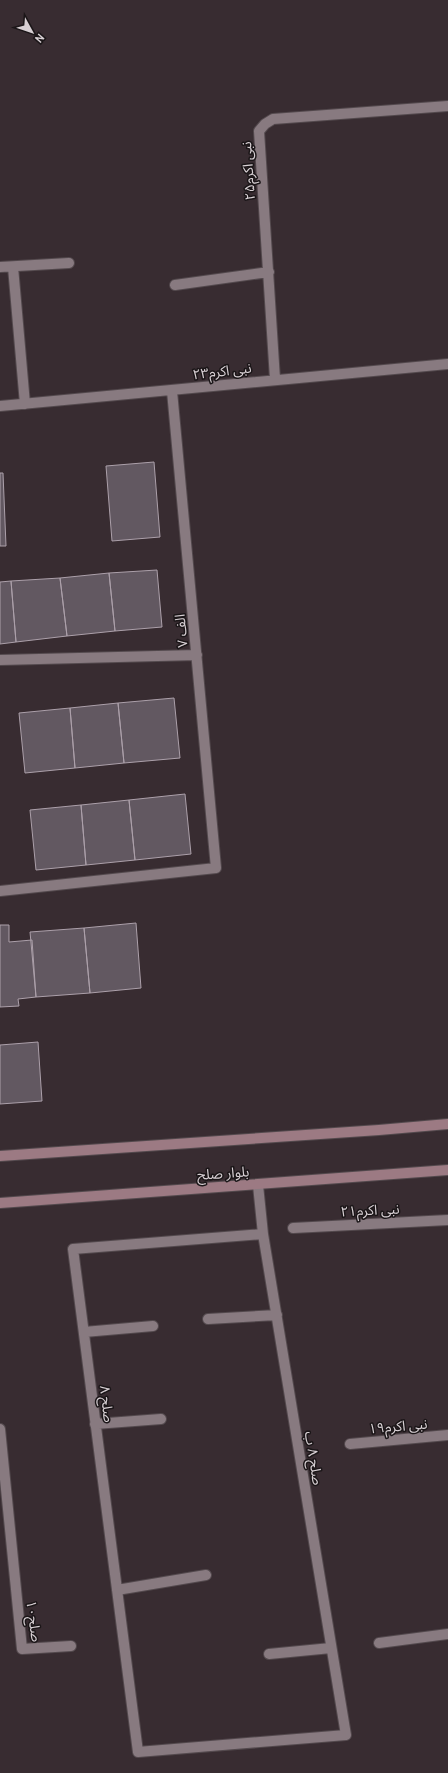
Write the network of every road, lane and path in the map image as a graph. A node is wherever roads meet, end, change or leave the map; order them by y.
1 (448, 106) edge
2 (69, 263) dead end
3 (13, 266) junction
4 (0, 267) edge
5 (269, 272) junction
6 (175, 285) dead end
7 (448, 364) edge
8 (275, 379) junction
9 (172, 391) junction
10 (25, 404) junction
11 (0, 406) edge
12 (197, 656) junction
13 (0, 660) edge
14 (0, 891) edge
15 (448, 1124) edge
16 (0, 1156) edge
17 (448, 1170) edge
18 (258, 1185) junction
19 (0, 1203) edge
20 (448, 1220) edge
21 (293, 1228) dead end
22 (263, 1234) junction
23 (277, 1315) junction
24 (208, 1319) dead end
25 (153, 1326) dead end
26 (84, 1332) junction
27 (161, 1419) dead end
28 (95, 1424) junction
29 (0, 1429) edge
30 (448, 1435) edge
31 (350, 1444) dead end
32 (206, 1576) dead end
33 (117, 1590) junction
34 (448, 1634) edge
35 (379, 1643) dead end
36 (71, 1646) dead end
37 (331, 1648) junction
38 (268, 1654) dead end
39 (346, 1735) joint

1 - 5 street, نبی اکرم۲۵
2 - 3 street
3 - 4 street
3 - 10 street
5 - 6 street
5 - 8 street, نبی اکرم۲۵
7 - 8 street, نبی اکرم۲۳
8 - 9 street, نبی اکرم۲۳
9 - 10 street, نبی اکرم۲۳
9 - 12 street, ۷ الف
10 - 11 street, نبی اکرم۲۳
12 - 13 street
12 - 14 street, ۷ الف
15 - 16 main road
17 - 18 main road, بلوار صلح
18 - 19 main road, بلوار صلح
18 - 22 street, صلح ۸ ب
20 - 21 street, نبی اکرم۲۱
22 - 23 street, صلح ۸ ب
22 - 26 street, ۸ صلح
23 - 24 street
23 - 37 street, صلح ۸ ب
25 - 26 street
26 - 28 street, ۸ صلح
27 - 28 street
28 - 33 street, ۸ صلح
29 - 36 street, صلح۱۰
30 - 31 street, نبی اکرم۱۹
32 - 33 street
33 - 39 street, ۸ صلح
34 - 35 street
37 - 38 street
37 - 39 street, صلح ۸ ب

